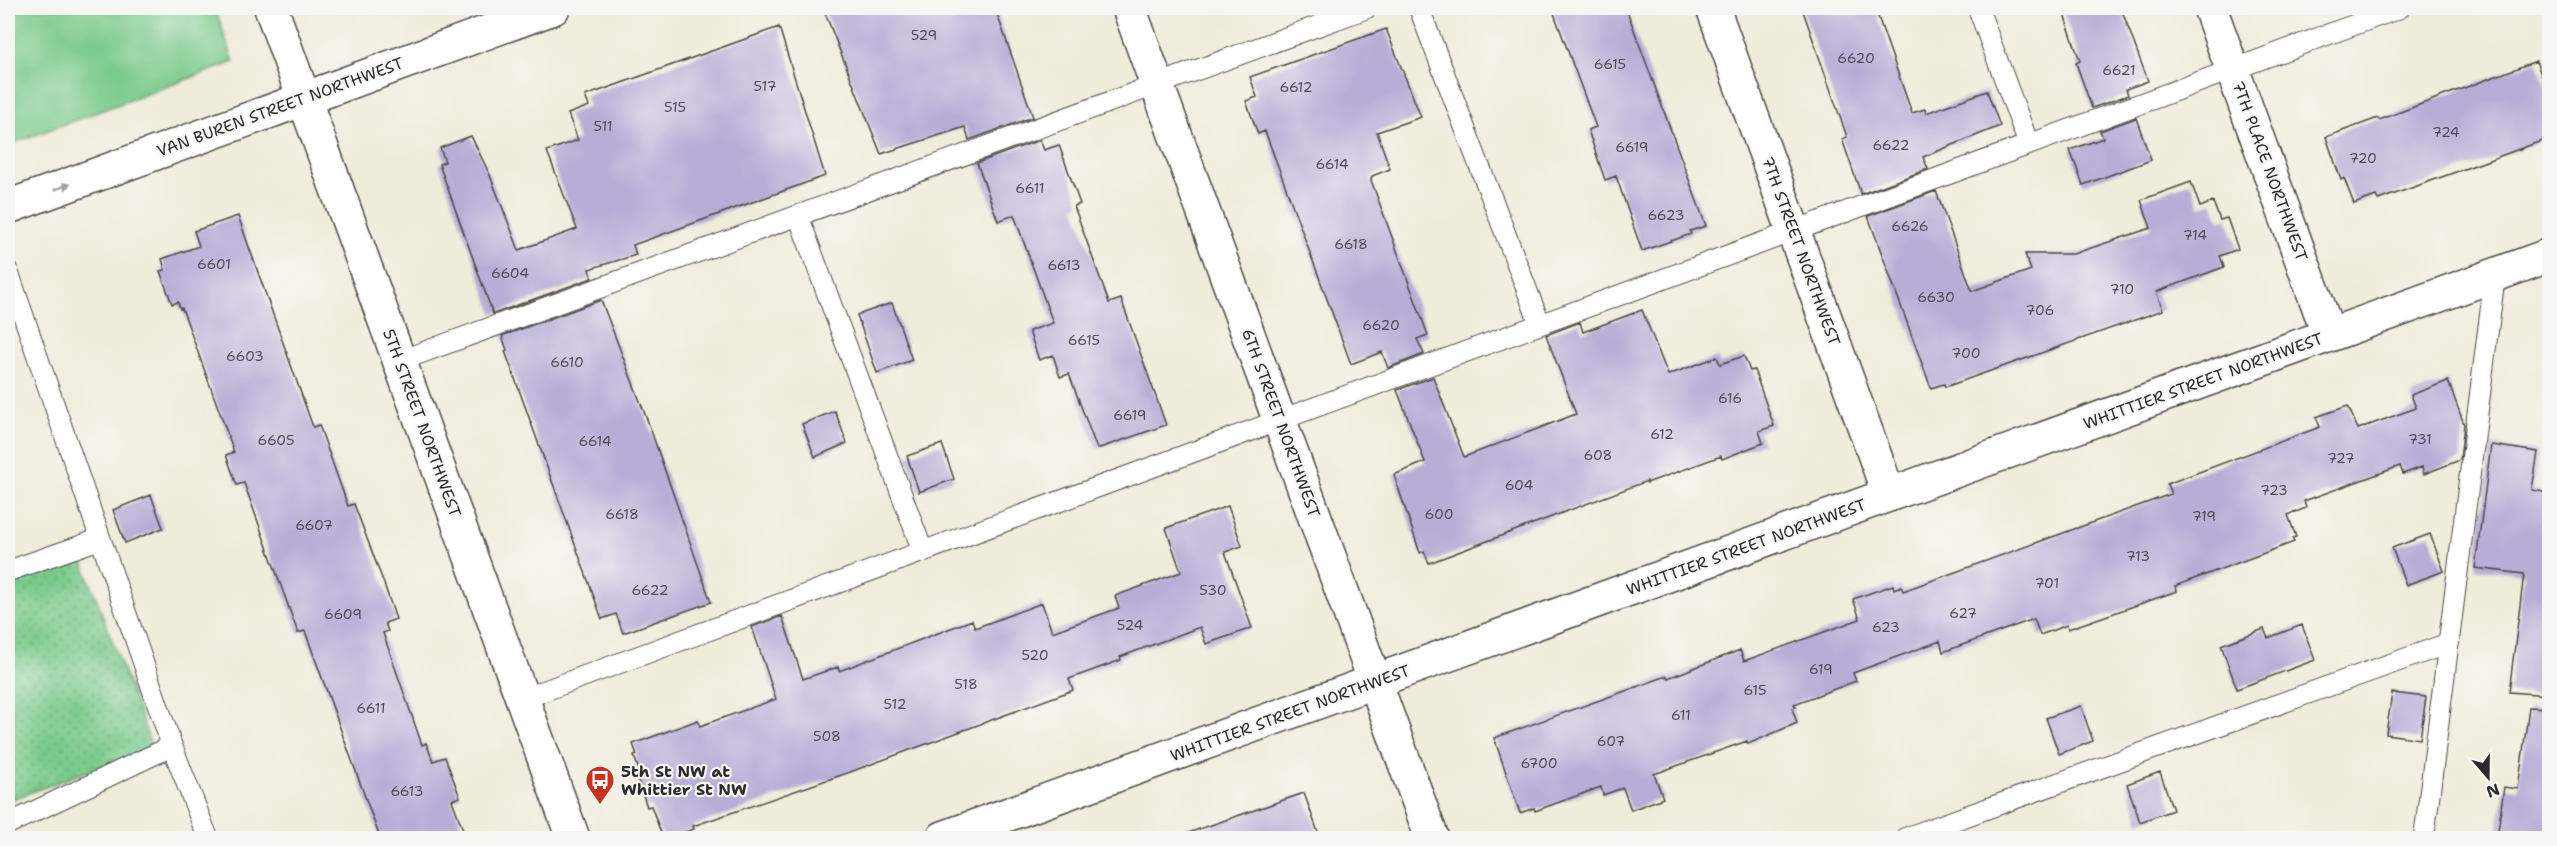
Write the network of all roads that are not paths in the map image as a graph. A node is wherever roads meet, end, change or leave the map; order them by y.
1 (271, 8) edge
2 (554, 8) edge
3 (1129, 8) edge
4 (1367, 8) edge
5 (1419, 8) edge
6 (1713, 8) edge
7 (1978, 8) edge
8 (2210, 8) edge
9 (2400, 8) edge
10 (2233, 70) junction
11 (1157, 84) junction
12 (304, 98) junction
13 (2029, 145) junction
14 (8, 207) edge
15 (798, 215) junction
16 (1793, 231) junction
17 (2550, 255) edge
18 (8, 271) edge
19 (2495, 275) junction
20 (1540, 324) junction
21 (2329, 335) junction
22 (399, 361) junction
23 (1281, 420) junction
24 (1889, 495) junction
25 (100, 539) junction
26 (923, 552) junction
27 (8, 571) edge
28 (2449, 644) junction
29 (1375, 682) junction
30 (522, 699) junction
31 (172, 746) junction
32 (8, 824) edge
33 (208, 838) edge
34 (573, 838) edge
35 (943, 838) edge
36 (1432, 838) edge
37 (1905, 838) edge
38 (2424, 838) edge

1 - 12 street, 5TH STREET NORTHWEST
2 - 12 street, VAN BUREN STREET NORTHWEST
3 - 11 street, 6TH STREET NORTHWEST
4 - 11 lane
5 - 20 lane
6 - 16 street, 7TH STREET NORTHWEST
7 - 13 lane
8 - 10 street, 7TH PLACE NORTHWEST
9 - 10 lane
10 - 13 lane
10 - 21 street, 7TH PLACE NORTHWEST
11 - 15 lane
11 - 23 street, 6TH STREET NORTHWEST
14 -> 12 street, VAN BUREN STREET NORTHWEST
12 - 22 street, 5TH STREET NORTHWEST
13 - 16 lane
15 - 22 lane
15 - 26 lane
16 - 20 lane
16 - 24 street, 7TH STREET NORTHWEST
17 - 19 street, WHITTIER STREET NORTHWEST
18 - 25 lane
19 - 21 street, WHITTIER STREET NORTHWEST
19 - 28 lane
20 - 23 lane
21 - 24 street, WHITTIER STREET NORTHWEST
22 - 30 street, 5TH STREET NORTHWEST
23 - 26 lane
23 - 29 street, 6TH STREET NORTHWEST
24 - 29 street, WHITTIER STREET NORTHWEST
25 - 27 lane
25 - 31 lane
26 - 30 lane
28 - 37 lane
28 - 38 lane
29 - 35 street, WHITTIER STREET NORTHWEST
29 - 36 street, 6TH STREET NORTHWEST
30 - 34 street, 5TH STREET NORTHWEST
31 - 32 lane
31 - 33 lane

